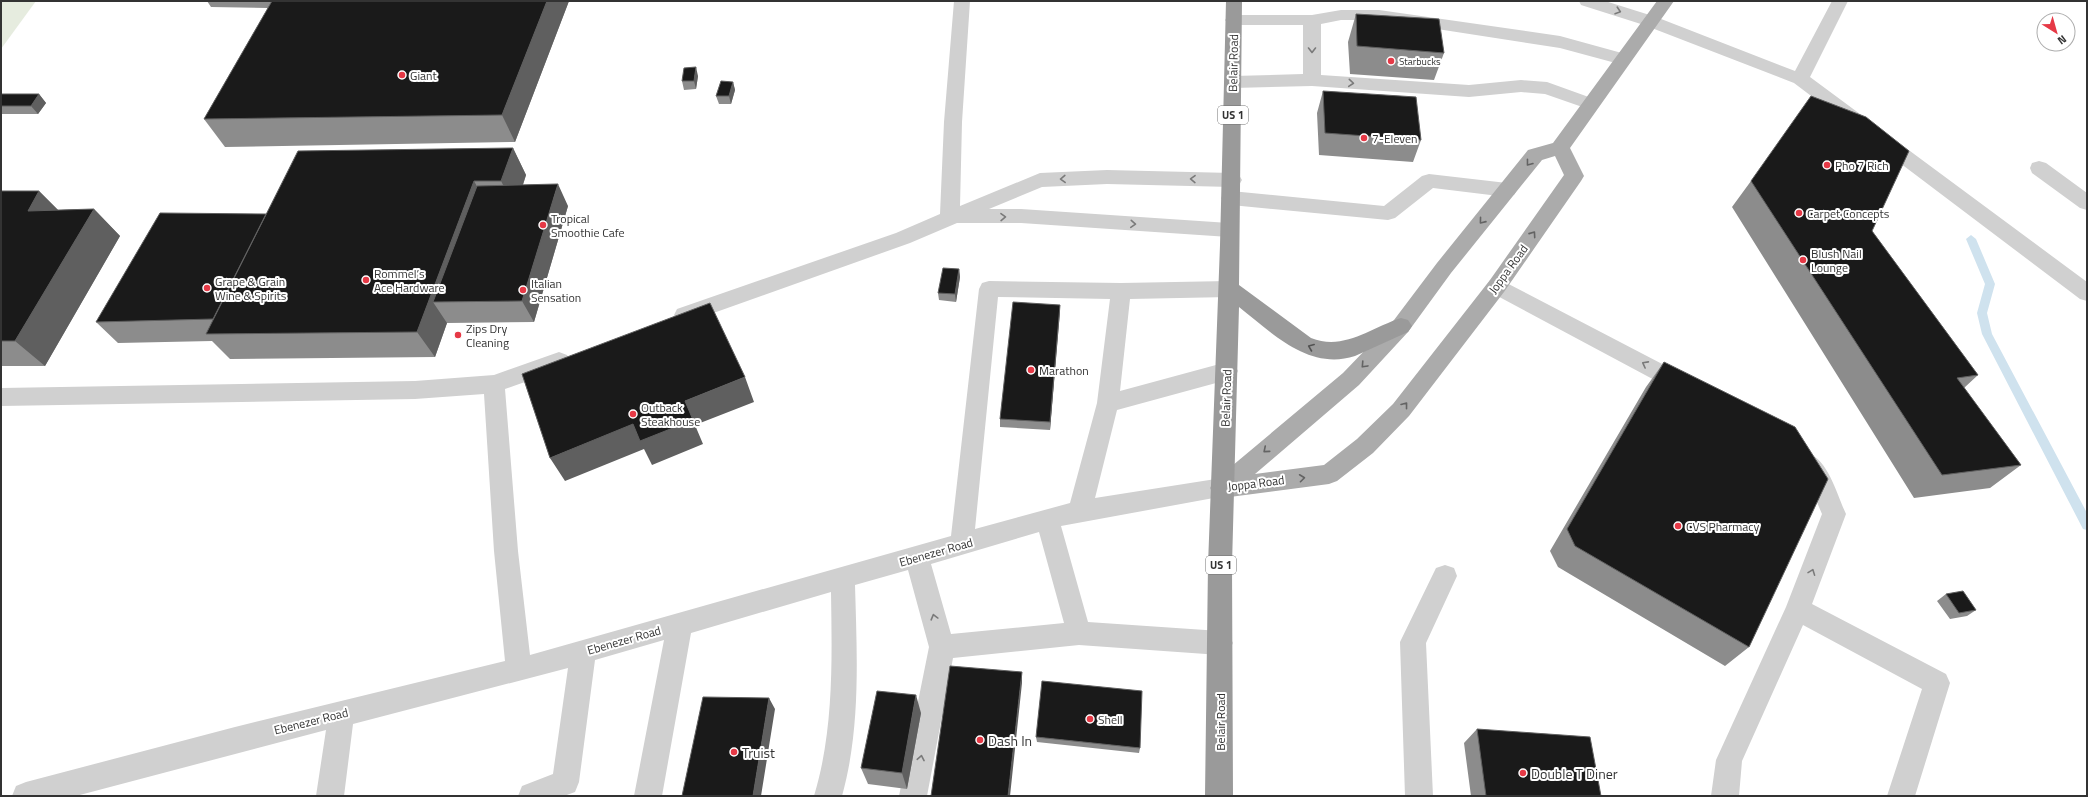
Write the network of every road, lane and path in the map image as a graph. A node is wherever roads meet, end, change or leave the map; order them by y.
1 (962, 1) edge
2 (1234, 1) edge
3 (1587, 1) edge
4 (1666, 1) edge
5 (1840, 1) edge
6 (1234, 20) junction
7 (1312, 20) junction
8 (1650, 22) junction
9 (1623, 59) junction
10 (1800, 78) junction
11 (1312, 80) junction
12 (1233, 82) junction
13 (1591, 104) junction
14 (1560, 148) junction
15 (2039, 168) dead end
16 (1232, 189) junction
17 (1507, 190) junction
18 (2087, 203) edge
19 (950, 218) junction
20 (1229, 230) junction
21 (1497, 286) junction
22 (1230, 289) junction
23 (1121, 291) junction
24 (2087, 293) edge
25 (667, 321) edge
26 (1400, 326) junction
27 (574, 356) edge
28 (1227, 371) junction
29 (494, 384) junction
30 (1703, 396) edge
31 (1, 397) edge
32 (1108, 402) junction
33 (1797, 450) edge
34 (1222, 488) junction
35 (1080, 512) junction
36 (1048, 520) junction
37 (962, 544) junction
38 (917, 557) junction
39 (1445, 576) dead end
40 (843, 578) junction
41 (1798, 608) junction
42 (680, 624) junction
43 (1079, 633) junction
44 (1220, 643) junction
45 (942, 647) junction
46 (583, 652) junction
47 (519, 670) junction
48 (342, 714) junction
49 (26, 796) edge
50 (330, 796) edge
51 (532, 796) edge
52 (648, 796) edge
53 (828, 796) edge
54 (913, 796) edge
55 (1220, 796) edge
56 (1418, 796) edge
57 (1726, 796) edge
58 (1901, 796) edge

1 - 19 street
2 - 6 highway, Belair Road / US 1
3 -> 8 street
4 - 8 main road
5 - 10 street
6 - 7 street
6 - 12 highway, Belair Road / US 1
7 - 9 street
7 -> 11 street
8 - 9 main road
8 - 10 street
9 - 13 main road
10 - 24 street
11 - 12 street
11 -> 13 street
12 - 16 highway, Belair Road / US 1
13 - 14 main road
14 -> 17 main road, Joppa Road
21 -> 14 main road, Joppa Road
15 - 18 street
16 - 17 street
16 -> 19 street
16 - 20 highway, Belair Road / US 1
17 -> 26 main road, Joppa Road
19 -> 20 street
19 - 25 street
20 - 22 highway, Belair Road / US 1
30 -> 21 street
34 -> 21 main road, Joppa Road
22 - 23 street
26 -> 22 highway
22 - 28 highway, Belair Road / US 1
23 - 32 street
23 - 37 street
26 -> 34 main road, Joppa Road
27 - 29 street
28 - 32 street
28 - 34 highway, Belair Road / US 1
29 - 31 street
29 - 47 street
32 - 35 street
41 -> 33 street
34 - 35 street, Ebenezer Road
34 - 44 highway, Belair Road / US 1
35 - 36 street, Ebenezer Road
36 - 37 street, Ebenezer Road
36 - 43 street
37 - 38 street, Ebenezer Road
38 - 40 street, Ebenezer Road
45 -> 38 street
39 - 56 street
40 - 42 street, Ebenezer Road
40 - 53 street
41 - 57 street
41 - 58 street
42 - 46 street, Ebenezer Road
42 - 52 street
43 - 44 street
43 - 45 street
44 - 55 highway, Belair Road / US 1
54 -> 45 street
46 - 47 street, Ebenezer Road
46 - 51 street
47 - 48 street, Ebenezer Road
48 - 49 street, Ebenezer Road
48 - 50 street

